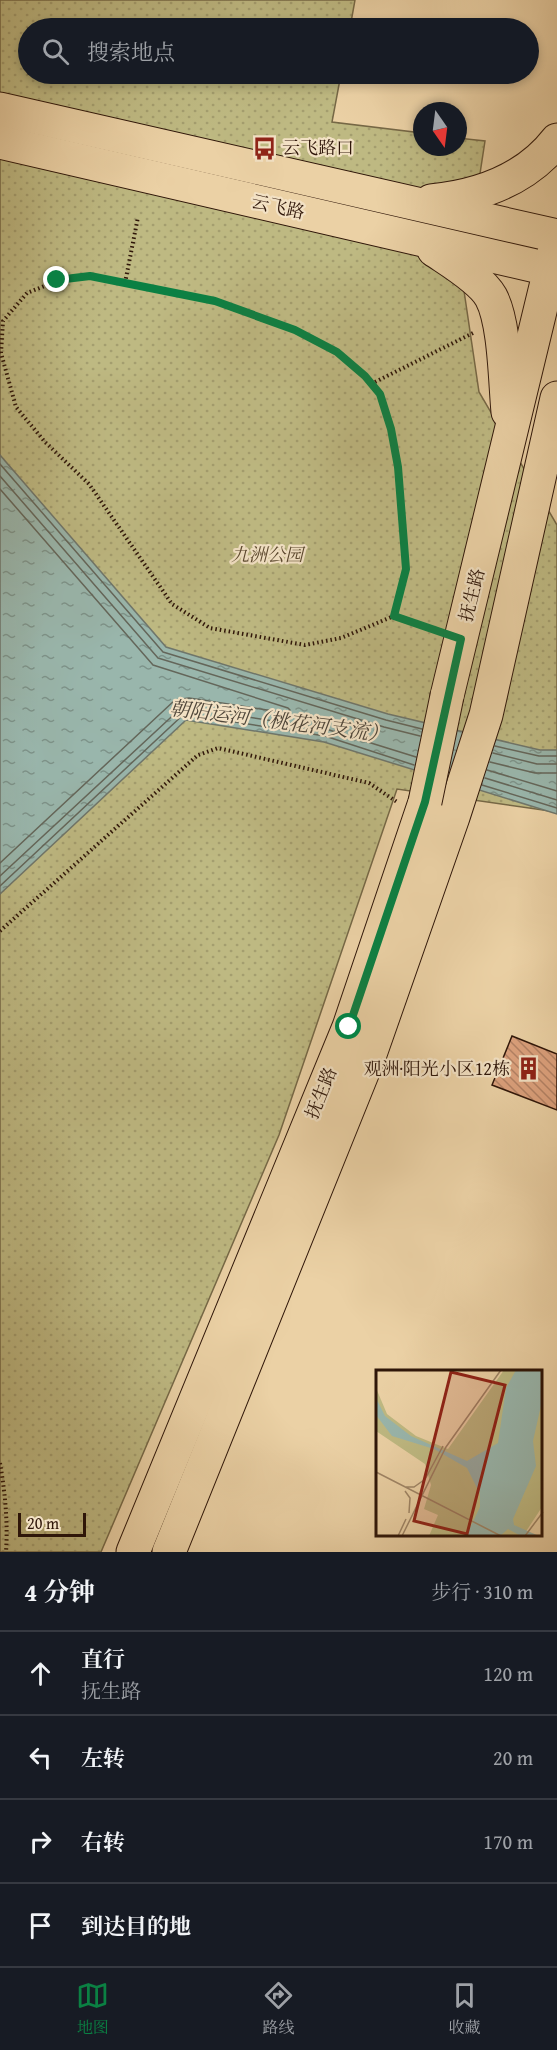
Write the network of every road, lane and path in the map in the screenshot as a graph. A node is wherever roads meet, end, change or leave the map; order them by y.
1 (10, 111) edge
2 (557, 140) edge
3 (0, 142) edge
4 (413, 203) junction
5 (138, 217) dead end
6 (557, 238) edge
7 (417, 239) junction
8 (554, 271) edge
9 (125, 283) junction
10 (499, 321) junction
11 (371, 384) junction
12 (557, 398) edge
13 (552, 434) edge
14 (510, 438) junction
15 (394, 616) junction
16 (461, 639) junction
17 (433, 812) junction
18 (0, 931) edge
19 (0, 1463) edge
20 (6, 1552) edge
21 (133, 1552) edge
22 (169, 1552) edge

1 - 4 main road, 云飞路
2 - 4 main road
3 - 7 main road, 云飞路
4 - 6 main road, 云飞路
5 - 9 path
6 - 8 main road, 抚生路
7 - 8 main road, 云飞路
7 - 10 main road
8 - 14 main road, 抚生路
9 - 11 path
9 - 15 path
10 - 11 path
10 - 14 main road
11 - 15 path
12 - 13 main road, 抚生路
13 - 17 main road, 抚生路
14 - 16 main road, 抚生路
15 - 16 path
16 - 17 main road, 抚生路, bridge
17 - 18 path
17 - 21 main road, 抚生路
17 - 22 main road, 抚生路
19 - 20 path

